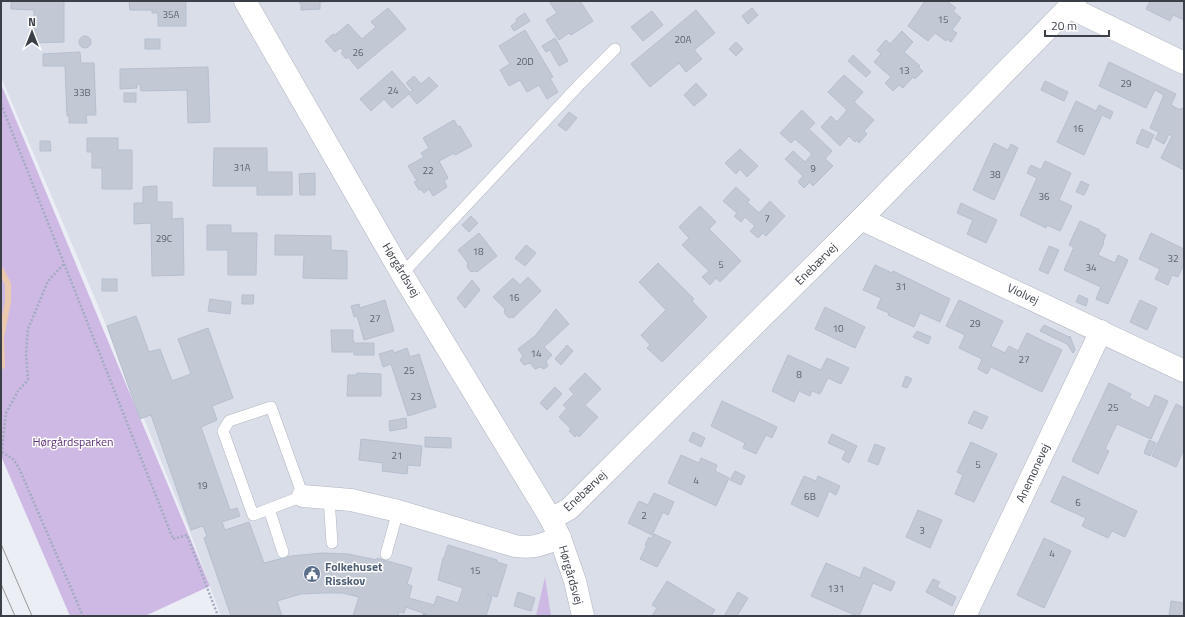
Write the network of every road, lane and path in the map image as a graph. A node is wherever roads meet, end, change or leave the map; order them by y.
1 (245, 1) edge
2 (1072, 4) edge
3 (615, 49) dead end
4 (1184, 63) edge
5 (1, 104) edge
6 (861, 219) junction
7 (64, 264) junction
8 (402, 274) junction
9 (1101, 331) junction
10 (1184, 371) edge
11 (2, 452) edge
12 (1, 457) edge
13 (303, 496) junction
14 (329, 498) junction
15 (269, 509) junction
16 (398, 511) junction
17 (556, 528) junction
18 (332, 543) dead end
19 (284, 552) dead end
20 (386, 554) dead end
21 (582, 615) edge
22 (83, 616) edge
23 (218, 616) edge
24 (965, 616) edge

1 - 8 street, Hørgårdsvej
2 - 4 street
2 - 6 street, Enebærvej
3 - 8 lane
5 - 7 path
6 - 9 street, Violvej
6 - 17 street, Enebærvej
7 - 11 path
7 - 23 path
8 - 17 street, Hørgårdsvej
9 - 10 street, Violvej
9 - 24 street, Anemonevej
11 - 12 path
11 - 22 path
13 - 14 street, Hørgårdsvej
13 - 15 lane
13 - 15 lane
14 - 16 street, Hørgårdsvej
14 - 18 lane
15 - 19 lane
16 - 17 street, Hørgårdsvej
16 - 20 lane
17 - 21 street, Hørgårdsvej

